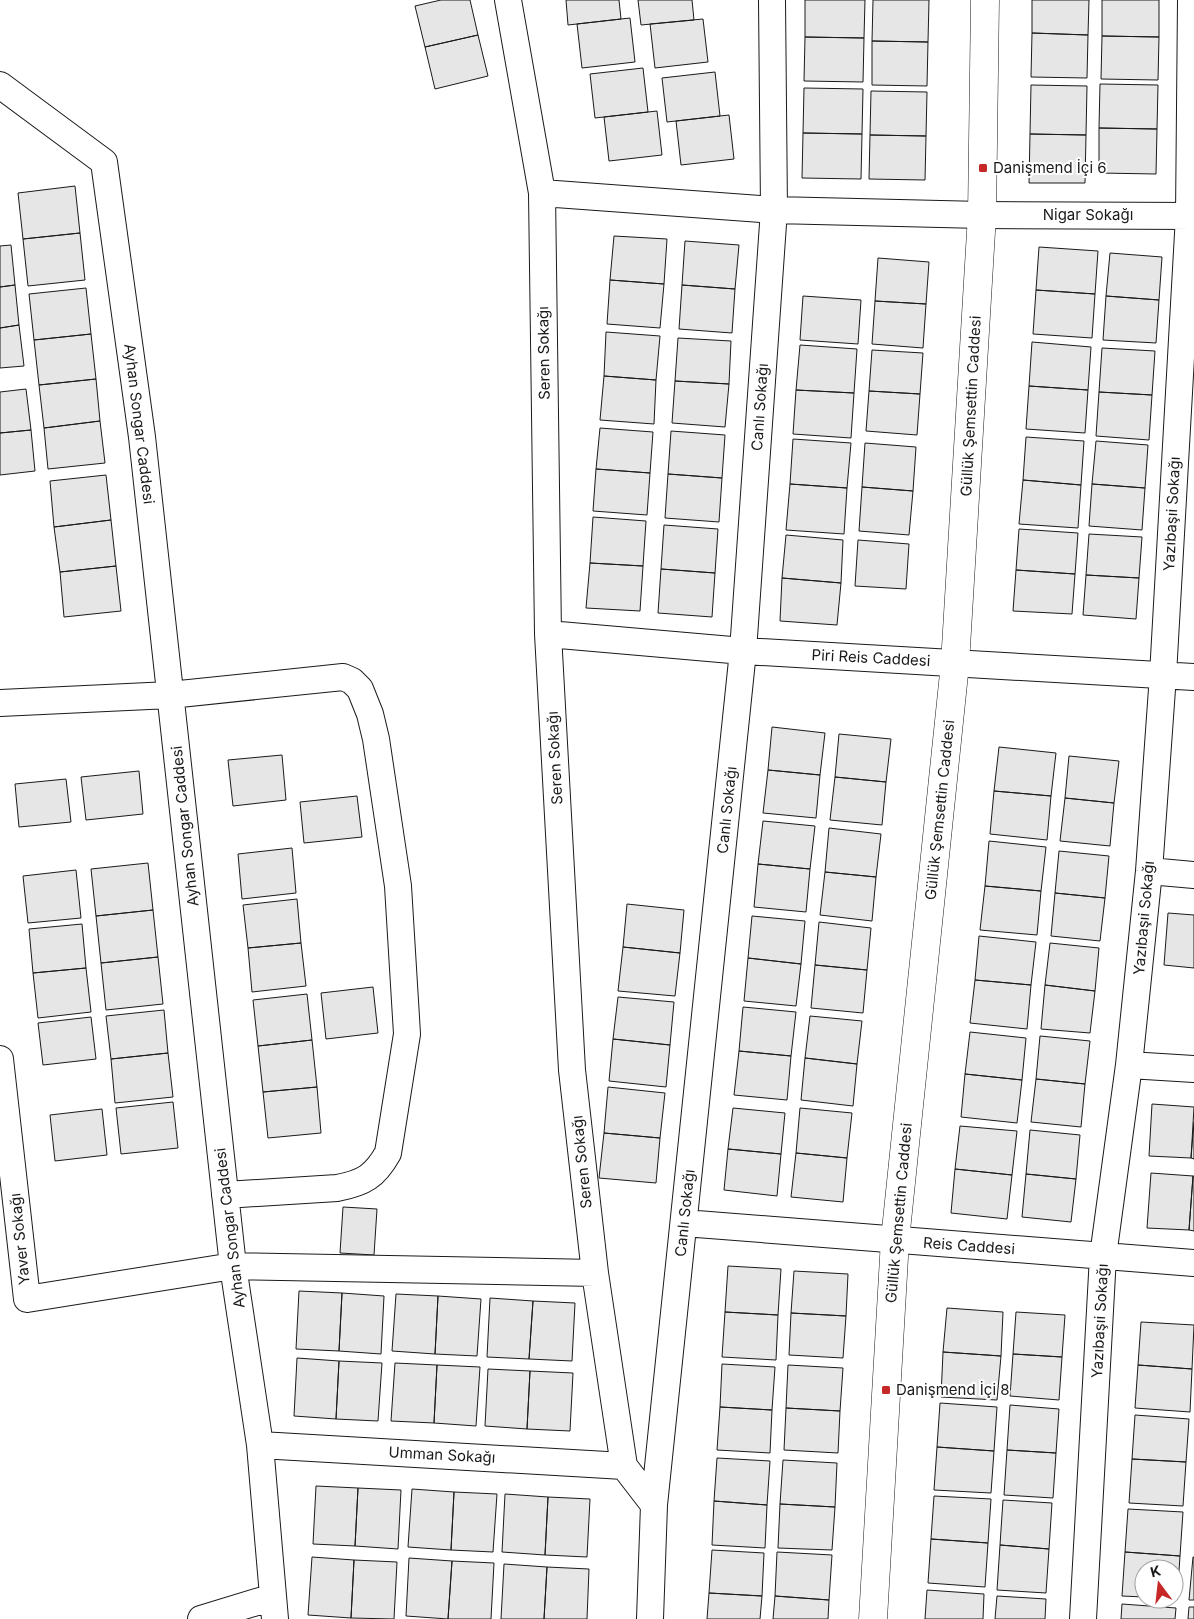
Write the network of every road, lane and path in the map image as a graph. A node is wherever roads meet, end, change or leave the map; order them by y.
1 (508, 0) edge
2 (772, 0) edge
3 (985, 0) edge
4 (1191, 0) edge
5 (0, 86) edge
6 (542, 193) junction
7 (774, 210) junction
8 (982, 215) junction
9 (1191, 216) edge
10 (548, 634) junction
11 (743, 651) junction
12 (955, 664) junction
13 (1163, 675) junction
14 (1194, 677) edge
15 (170, 695) junction
16 (0, 703) edge
17 (1149, 871) junction
18 (1194, 875) edge
19 (0, 1059) edge
20 (1129, 1065) junction
21 (1194, 1069) edge
22 (225, 1195) junction
23 (684, 1223) junction
24 (895, 1240) junction
25 (1103, 1256) junction
26 (1194, 1263) edge
27 (233, 1266) junction
28 (595, 1273) junction
29 (260, 1445) junction
30 (624, 1466) junction
31 (654, 1505) junction
32 (274, 1608) edge
33 (201, 1619) edge
34 (650, 1619) edge
35 (873, 1619) edge
36 (1083, 1619) edge

1 - 6 street, Seren Sokağı
2 - 7 street, Canlı Sokağı
3 - 8 street, Güllük Şemsettin Caddesi
4 - 9 street, Yazıbaşıi Sokağı
5 - 15 street, Ayhan Songar Caddesi
6 - 7 street, Nigar Sokağı
6 - 10 street, Seren Sokağı
7 - 8 street, Nigar Sokağı
7 - 11 street, Canlı Sokağı
8 - 9 street, Nigar Sokağı
8 - 12 street, Güllük Şemsettin Caddesi
9 - 13 street, Yazıbaşıi Sokağı
10 - 11 street, Piri Reis Caddesi
10 - 28 street, Seren Sokağı
11 - 12 street, Piri Reis Caddesi
11 - 23 street, Canlı Sokağı
12 - 13 street, Piri Reis Caddesi
12 - 24 street, Güllük Şemsettin Caddesi
13 - 14 street, Piri Reis Caddesi
13 - 17 street, Yazıbaşıi Sokağı
15 - 16 street
15 - 22 street, Ayhan Songar Caddesi
15 - 22 street
17 - 18 street
17 - 20 street, Yazıbaşıi Sokağı
19 - 27 street, Yaver Sokağı
20 - 21 street
20 - 25 street, Yazıbaşıi Sokağı
22 - 27 street, Ayhan Songar Caddesi
23 - 24 street, Reis Caddesi
23 - 31 street, Canlı Sokağı
24 - 25 street, Reis Caddesi
24 - 35 street, Güllük Şemsettin Caddesi
25 - 26 street, Reis Caddesi
25 - 36 street, Yazıbaşıi Sokağı
27 - 28 street
27 - 29 street, Ayhan Songar Caddesi
28 - 30 street, Seren Sokağı
29 - 30 street, Umman Sokağı
29 - 32 street, Ayhan Songar Caddesi
30 - 31 street, Seren Sokağı
31 - 34 street, Canlı Sokağı
32 - 33 street

